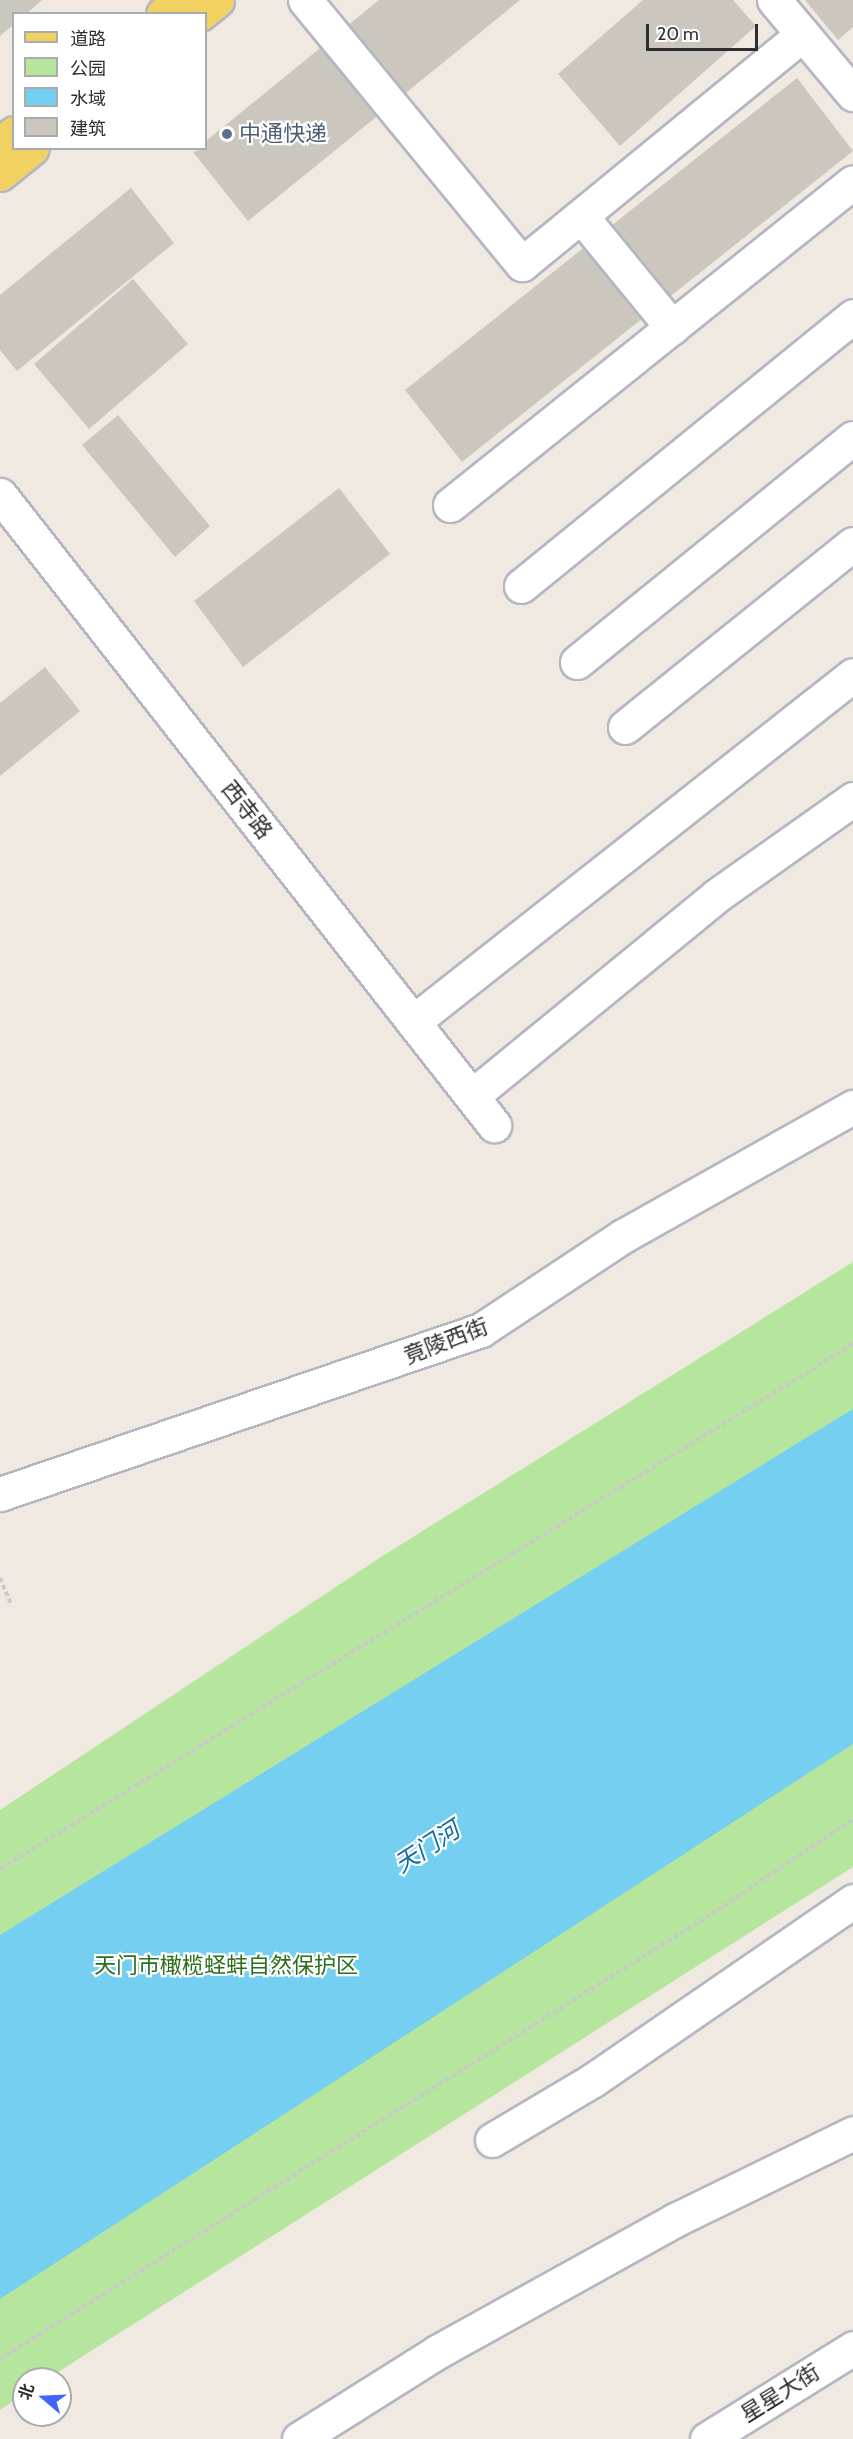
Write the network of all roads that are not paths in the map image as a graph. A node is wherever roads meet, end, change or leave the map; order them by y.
1 (180, 0) edge
2 (217, 0) edge
3 (305, 0) edge
4 (774, 0) edge
5 (165, 12) edge
6 (202, 12) edge
7 (803, 34) junction
8 (853, 94) edge
9 (12, 135) edge
10 (0, 144) edge
11 (30, 150) edge
12 (0, 174) edge
13 (853, 182) edge
14 (581, 216) junction
15 (853, 316) edge
16 (672, 327) junction
17 (853, 438) edge
18 (0, 495) edge
19 (450, 505) dead end
20 (853, 544) edge
21 (521, 586) dead end
22 (577, 662) dead end
23 (853, 675) edge
24 (625, 727) dead end
25 (853, 799) edge
26 (413, 1022) junction
27 (472, 1096) junction
28 (853, 1107) edge
29 (495, 1125) dead end
30 (0, 1494) edge
31 (853, 1901) edge
32 (853, 2133) edge
33 (492, 2140) dead end
34 (853, 2348) edge
35 (299, 2439) edge
36 (707, 2439) edge

1 - 5 main road
2 - 6 main road
3 - 14 street
4 - 7 street
7 - 8 street
7 - 14 street
9 - 10 main road
11 - 12 main road
13 - 16 street
14 - 16 street
15 - 21 street
16 - 19 street
17 - 22 street
18 - 26 street, 西寺路
20 - 24 street
23 - 26 street
25 - 27 street
26 - 27 street, 西寺路
27 - 29 street, 西寺路
28 - 30 street, 竟陵西街
31 - 33 street
32 - 35 street
34 - 36 street, 星星大街

